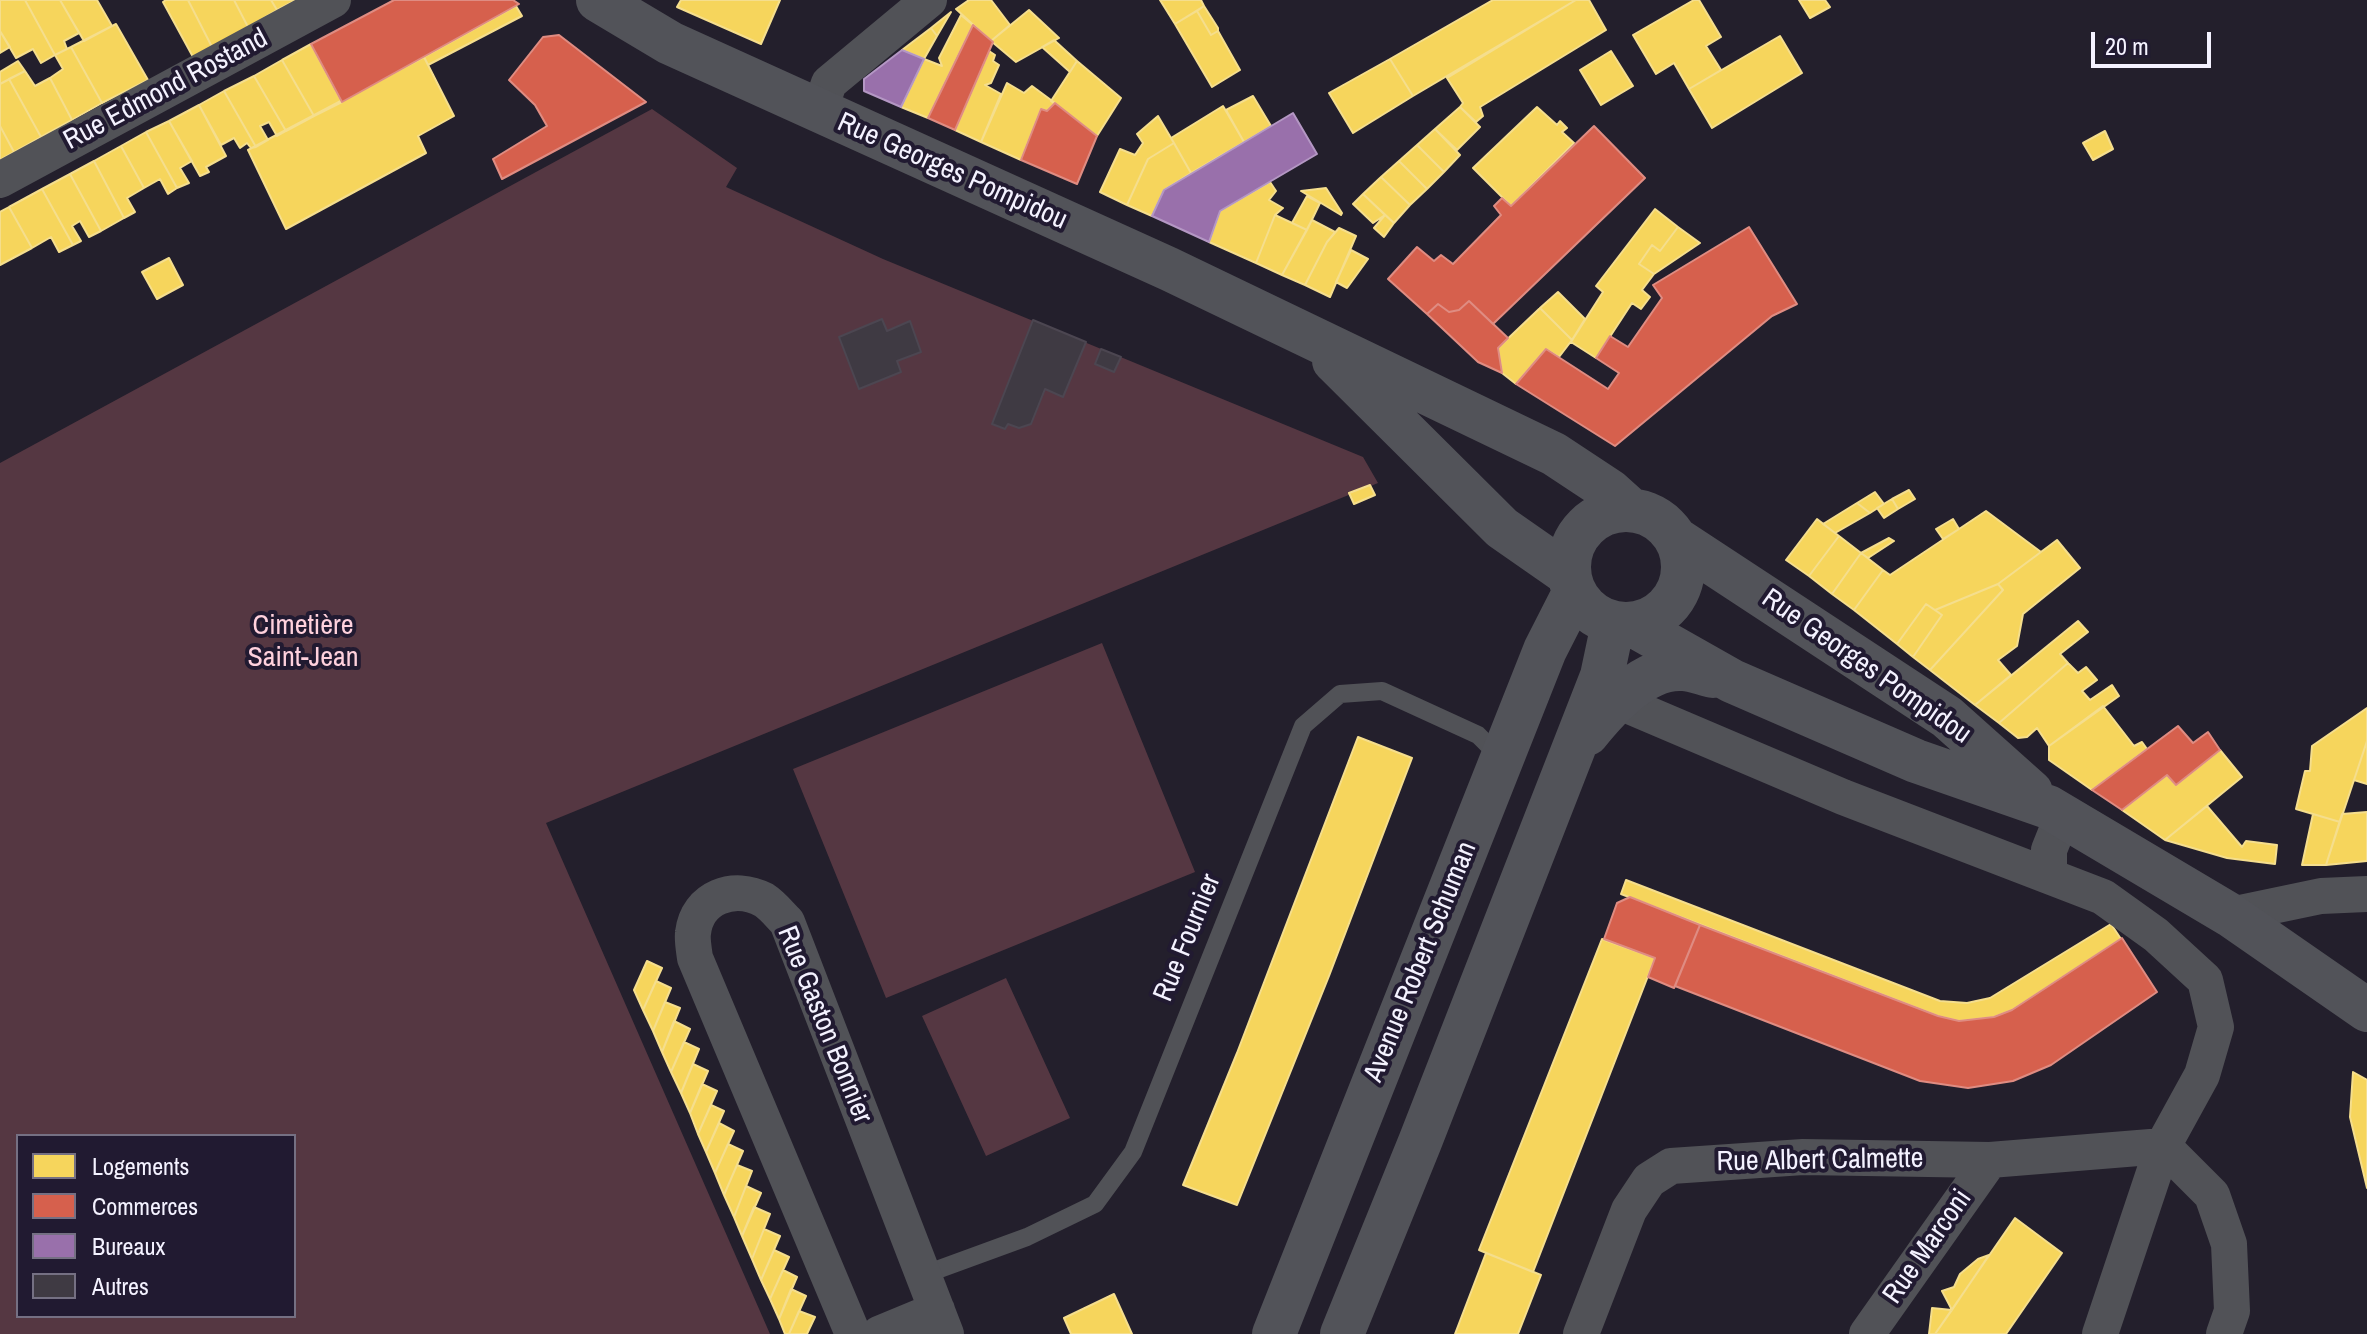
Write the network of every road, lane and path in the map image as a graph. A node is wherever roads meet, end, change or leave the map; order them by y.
1 (333, 0) edge
2 (598, 0) edge
3 (929, 0) edge
4 (819, 112) junction
5 (0, 180) edge
6 (1310, 337) junction
7 (1630, 509) junction
8 (1676, 539) junction
9 (1571, 584) junction
10 (1623, 624) junction
11 (1732, 681) junction
12 (1615, 700) junction
13 (1572, 751) junction
14 (1502, 758) junction
15 (2056, 811) junction
16 (2130, 855) junction
17 (2049, 876) junction
18 (2367, 894) edge
19 (2103, 897) junction
20 (2230, 915) junction
21 (2367, 1010) edge
22 (2163, 1146) junction
23 (1990, 1160) junction
24 (923, 1275) junction
25 (941, 1322) edge
26 (853, 1334) edge
27 (879, 1334) edge
28 (1274, 1334) edge
29 (1342, 1334) edge
30 (1581, 1334) edge
31 (1867, 1334) edge
32 (2100, 1334) edge
33 (2224, 1334) edge

1 - 5 street, Rue Edmond Rostand
2 - 4 main road, Rue Georges Pompidou
3 - 4 street
4 - 6 main road, Rue Georges Pompidou
6 - 7 main road, Rue Georges Pompidou
6 - 9 main road, Rue Georges Pompidou
7 - 8 main road
7 - 9 main road
8 - 10 main road
8 - 15 main road, Rue Georges Pompidou
9 - 10 main road
9 - 14 main road, Avenue Robert Schuman
10 - 11 main road, Rue Georges Pompidou
10 - 13 main road
11 - 12 main road
11 - 15 main road, Rue Georges Pompidou
12 - 13 main road
12 - 17 street
13 - 29 main road
14 - 24 lane, Rue Fournier
14 - 28 main road, Avenue Robert Schuman
15 - 16 main road, Rue Georges Pompidou
15 - 17 street
16 - 19 street
16 - 20 main road, Rue Georges Pompidou
17 - 19 street
18 - 20 street
19 - 22 street
20 - 21 main road, Rue Georges Pompidou
22 - 23 street, Rue Albert Calmette
22 - 32 street
22 - 33 street
23 - 30 street, Rue Albert Calmette
23 - 31 street, Rue Marconi
24 - 25 street, Rue Gaston Bonnier
24 - 26 street, Rue Gaston Bonnier
25 - 27 street

